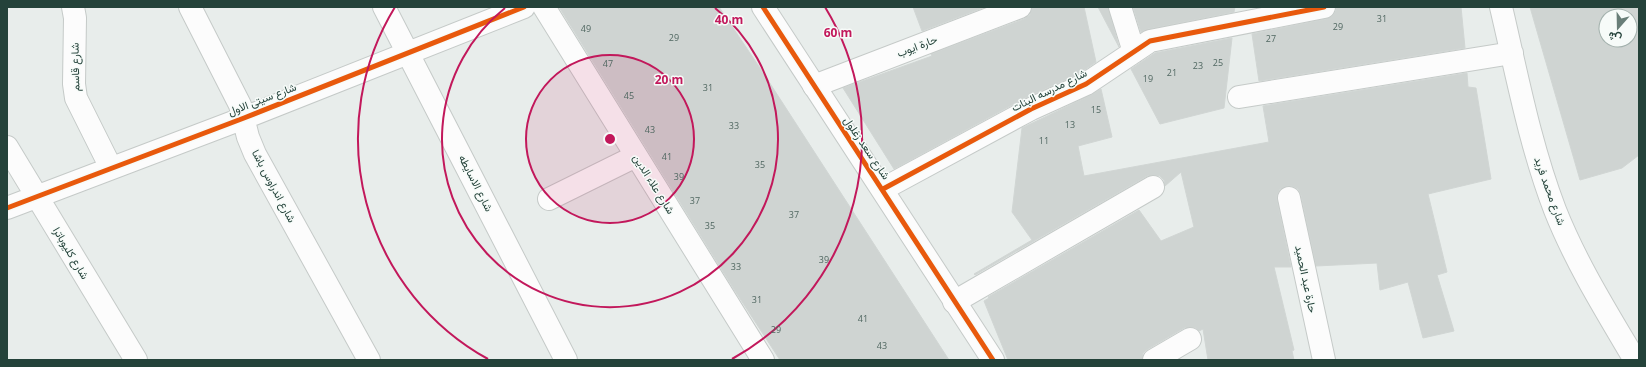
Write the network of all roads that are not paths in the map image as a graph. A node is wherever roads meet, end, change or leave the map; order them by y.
1 (73, 7) edge
2 (190, 7) edge
3 (384, 7) edge
4 (524, 7) edge
5 (544, 7) edge
6 (763, 7) edge
7 (1020, 7) edge
8 (1120, 7) edge
9 (1501, 7) edge
10 (1319, 8) edge
11 (408, 52) junction
12 (1134, 52) junction
13 (1512, 53) junction
14 (814, 86) junction
15 (1239, 97) dead end
16 (244, 118) junction
17 (7, 147) edge
18 (636, 156) junction
19 (111, 168) junction
20 (1154, 187) dead end
21 (882, 189) junction
22 (36, 196) junction
23 (1289, 198) dead end
24 (549, 199) dead end
25 (7, 208) edge
26 (954, 302) junction
27 (1190, 339) dead end
28 (1628, 358) edge
29 (136, 360) edge
30 (369, 360) edge
31 (566, 360) edge
32 (763, 360) edge
33 (994, 360) edge
34 (1154, 360) edge
35 (1324, 360) edge

1 - 19 street, شارع قاسم
2 - 16 street, شارع اندراوس باشا
3 - 11 street, شارع الاسايطه
4 - 11 street, شارع سيتى الاول
5 - 18 street, شارع علاء الدين
6 - 14 street, شارع سعد زغلول
7 - 14 street, حارة ايوب
8 - 12 street
9 - 13 street, شارع محمد فريد
10 - 12 street, شارع مدرسه البنات
11 - 16 street, شارع سيتى الاول
11 - 31 street, شارع الاسايطه
12 - 21 street, شارع مدرسه البنات
13 - 15 street
13 - 28 street, شارع محمد فريد
14 - 21 street, شارع سعد زغلول
16 - 19 street, شارع سيتى الاول
16 - 30 street, شارع اندراوس باشا
17 - 22 street, شارع كليوباترا
18 - 24 street
18 - 32 street, شارع علاء الدين
19 - 22 street, شارع سيتى الاول
20 - 26 street
21 - 26 street, شارع سعد زغلول
22 - 25 street, شارع سيتى الاول
22 - 29 street, شارع كليوباترا
23 - 35 street, حارة عبد الحميد
26 - 33 street, شارع سعد زغلول
27 - 34 street

